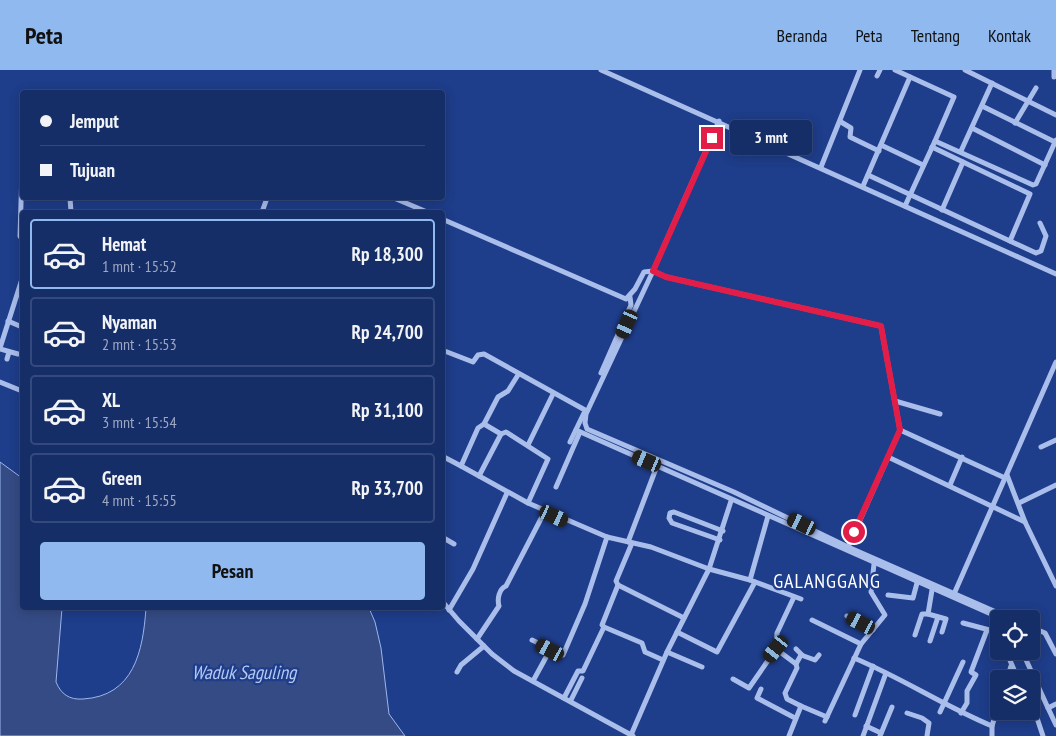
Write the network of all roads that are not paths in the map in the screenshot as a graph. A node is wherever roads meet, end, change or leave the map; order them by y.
1 (601, 70) edge
2 (860, 70) edge
3 (880, 70) edge
4 (895, 70) edge
5 (965, 70) edge
6 (1054, 70) edge
7 (877, 76) dead end
8 (910, 77) junction
9 (1054, 78) dead end
10 (992, 83) junction
11 (1036, 88) dead end
12 (1027, 100) junction
13 (982, 106) junction
14 (1056, 115) edge
15 (719, 121) junction
16 (841, 122) junction
17 (1015, 123) junction
18 (972, 128) junction
19 (935, 141) junction
20 (1055, 141) edge
21 (881, 145) junction
22 (932, 147) junction
23 (879, 151) junction
24 (960, 151) junction
25 (963, 162) junction
26 (1045, 164) junction
27 (923, 165) junction
28 (821, 167) junction
29 (868, 175) junction
30 (863, 186) junction
31 (910, 195) junction
32 (399, 200) edge
33 (905, 206) junction
34 (422, 210) edge
35 (942, 210) junction
36 (445, 220) edge
37 (1040, 224) dead end
38 (1010, 241) junction
39 (653, 271) junction
40 (1056, 274) edge
41 (20, 285) edge
42 (630, 297) junction
43 (8, 321) junction
44 (20, 326) edge
45 (0, 349) edge
46 (445, 351) edge
47 (9, 352) junction
48 (18, 354) dead end
49 (6, 359) dead end
50 (1056, 362) edge
51 (1055, 370) edge
52 (518, 375) junction
53 (0, 382) edge
54 (20, 390) edge
55 (553, 394) junction
56 (895, 401) junction
57 (585, 410) junction
58 (940, 414) dead end
59 (484, 424) junction
60 (900, 430) junction
61 (578, 431) junction
62 (501, 434) junction
63 (1056, 440) edge
64 (570, 442) dead end
65 (528, 445) junction
66 (1041, 447) dead end
67 (888, 457) junction
68 (962, 457) junction
69 (445, 458) edge
70 (461, 466) junction
71 (657, 466) junction
72 (479, 476) junction
73 (1006, 476) junction
74 (950, 485) junction
75 (1056, 485) edge
76 (556, 487) dead end
77 (507, 493) junction
78 (731, 501) junction
79 (528, 503) junction
80 (1018, 503) junction
81 (994, 506) junction
82 (544, 511) junction
83 (768, 516) junction
84 (1025, 522) junction
85 (723, 531) junction
86 (607, 537) junction
87 (445, 539) edge
88 (720, 540) junction
89 (630, 543) junction
90 (454, 544) dead end
91 (848, 547) junction
92 (874, 564) junction
93 (709, 570) junction
94 (753, 581) junction
95 (917, 583) junction
96 (618, 586) junction
97 (1056, 586) edge
98 (932, 590) junction
99 (954, 594) junction
100 (888, 595) dead end
101 (794, 597) junction
102 (801, 599) dead end
103 (445, 605) edge
104 (449, 610) junction
105 (991, 610) edge
106 (928, 614) junction
107 (990, 614) edge
108 (847, 616) dead end
109 (938, 617) junction
110 (684, 618) junction
111 (812, 620) dead end
112 (963, 623) dead end
113 (604, 628) junction
114 (873, 630) junction
115 (987, 630) junction
116 (990, 631) edge
117 (1040, 631) edge
118 (677, 632) junction
119 (942, 632) dead end
120 (915, 635) dead end
121 (477, 639) junction
122 (532, 640) dead end
123 (930, 640) dead end
124 (1053, 641) edge
125 (861, 644) junction
126 (484, 646) junction
127 (776, 649) junction
128 (796, 649) dead end
129 (550, 650) junction
130 (667, 652) junction
131 (819, 654) dead end
132 (1056, 654) edge
133 (802, 655) junction
134 (854, 658) junction
135 (664, 660) junction
136 (1009, 660) edge
137 (1026, 660) edge
138 (963, 662) dead end
139 (796, 664) junction
140 (873, 666) junction
141 (1011, 666) junction
142 (702, 667) dead end
143 (1010, 670) edge
144 (1013, 670) edge
145 (457, 672) dead end
146 (886, 672) junction
147 (582, 678) dead end
148 (733, 679) dead end
149 (533, 681) junction
150 (761, 689) dead end
151 (564, 698) junction
152 (571, 700) junction
153 (944, 704) junction
154 (1056, 704) edge
155 (801, 706) junction
156 (892, 707) dead end
157 (1048, 708) junction
158 (940, 712) dead end
159 (907, 713) dead end
160 (961, 713) junction
161 (855, 715) dead end
162 (795, 718) junction
163 (994, 720) edge
164 (1038, 720) edge
165 (1056, 725) edge
166 (866, 726) junction
167 (992, 726) junction
168 (632, 735) edge
169 (881, 735) edge
170 (788, 736) edge
171 (863, 736) edge
172 (927, 736) edge
173 (992, 736) edge
174 (1043, 736) edge

1 - 15 street
2 - 16 street
3 - 7 street
4 - 8 street
5 - 10 street
6 - 9 street
8 - 19 street
8 - 21 street
10 - 12 street
10 - 13 street
11 - 12 street
12 - 14 street
12 - 17 street
13 - 17 street
13 - 18 street
15 - 28 street
15 - 39 street
16 - 23 street
16 - 28 street
17 - 20 street
18 - 24 street
18 - 26 street
19 - 22 street
19 - 24 street
20 - 26 street
21 - 23 street
21 - 27 street
22 - 25 street
22 - 27 street
23 - 29 street
24 - 26 street
25 - 35 street
25 - 38 street
27 - 31 street
28 - 30 street
29 - 30 street
29 - 31 street
30 - 33 street
31 - 33 street
31 - 35 street
32 - 34 street
33 - 40 street
35 - 38 street
36 - 42 street
37 - 38 street
39 - 42 street
39 - 56 street
39 - 91 street
41 - 43 street
42 - 57 street
43 - 44 street
43 - 45 street
45 - 47 street
46 - 52 street
47 - 48 street
47 - 49 street
50 - 51 street
51 - 73 street
52 - 55 street
52 - 59 street
53 - 54 street
55 - 57 street
55 - 65 street
56 - 58 street
56 - 60 street
57 - 61 street
59 - 62 street
59 - 70 street
60 - 67 street
60 - 68 street
61 - 64 street
61 - 71 street
61 - 76 street
62 - 65 street
62 - 72 street
63 - 66 street
65 - 79 street
67 - 74 street
67 - 91 street
68 - 73 street
68 - 74 street
69 - 70 street
70 - 72 street
71 - 78 street
71 - 89 street
72 - 77 street
73 - 80 street
73 - 81 street
74 - 81 street
75 - 80 street
77 - 79 street
77 - 104 street
78 - 83 street
78 - 85 street
79 - 82 street
80 - 84 street
81 - 84 street
81 - 99 street
82 - 86 street
82 - 121 street
83 - 92 street
83 - 94 street
84 - 97 street
85 - 88 street
85 - 88 street
86 - 89 street
86 - 129 street
87 - 90 street
88 - 93 street
89 - 93 street
89 - 96 street
91 - 99 street
92 - 95 street
92 - 114 street
93 - 94 street
93 - 110 street
94 - 101 street
94 - 118 street
95 - 98 street
95 - 100 street
96 - 110 street
96 - 113 street
98 - 106 street
98 - 107 street
99 - 105 street
101 - 102 street
101 - 127 street
103 - 104 street
104 - 121 street
106 - 109 street
106 - 120 street
108 - 114 street
109 - 119 street
109 - 123 street
110 - 118 street
111 - 125 street
112 - 115 street
113 - 135 street
113 - 151 street
114 - 125 street
115 - 116 street
115 - 160 street
117 - 124 street
118 - 130 street
121 - 126 street
122 - 129 street
124 - 132 street
125 - 134 street
126 - 145 street
126 - 149 street
127 - 139 street
127 - 148 street
128 - 133 street
129 - 149 street
130 - 135 street
130 - 142 street
131 - 133 street
133 - 139 street
134 - 140 street
134 - 155 street
135 - 168 street
136 - 141 street
137 - 157 street
138 - 153 street
139 - 155 street
140 - 146 street
140 - 161 street
141 - 143 street
141 - 144 street
146 - 153 street
146 - 166 street
147 - 152 street
149 - 151 street
150 - 162 street
151 - 152 street
152 - 168 street
153 - 158 street
153 - 160 street
154 - 157 street
155 - 162 street
156 - 169 street
157 - 165 street
159 - 172 street
160 - 167 street
162 - 170 street
163 - 167 street
164 - 174 street
166 - 169 street
166 - 171 street
167 - 173 street

